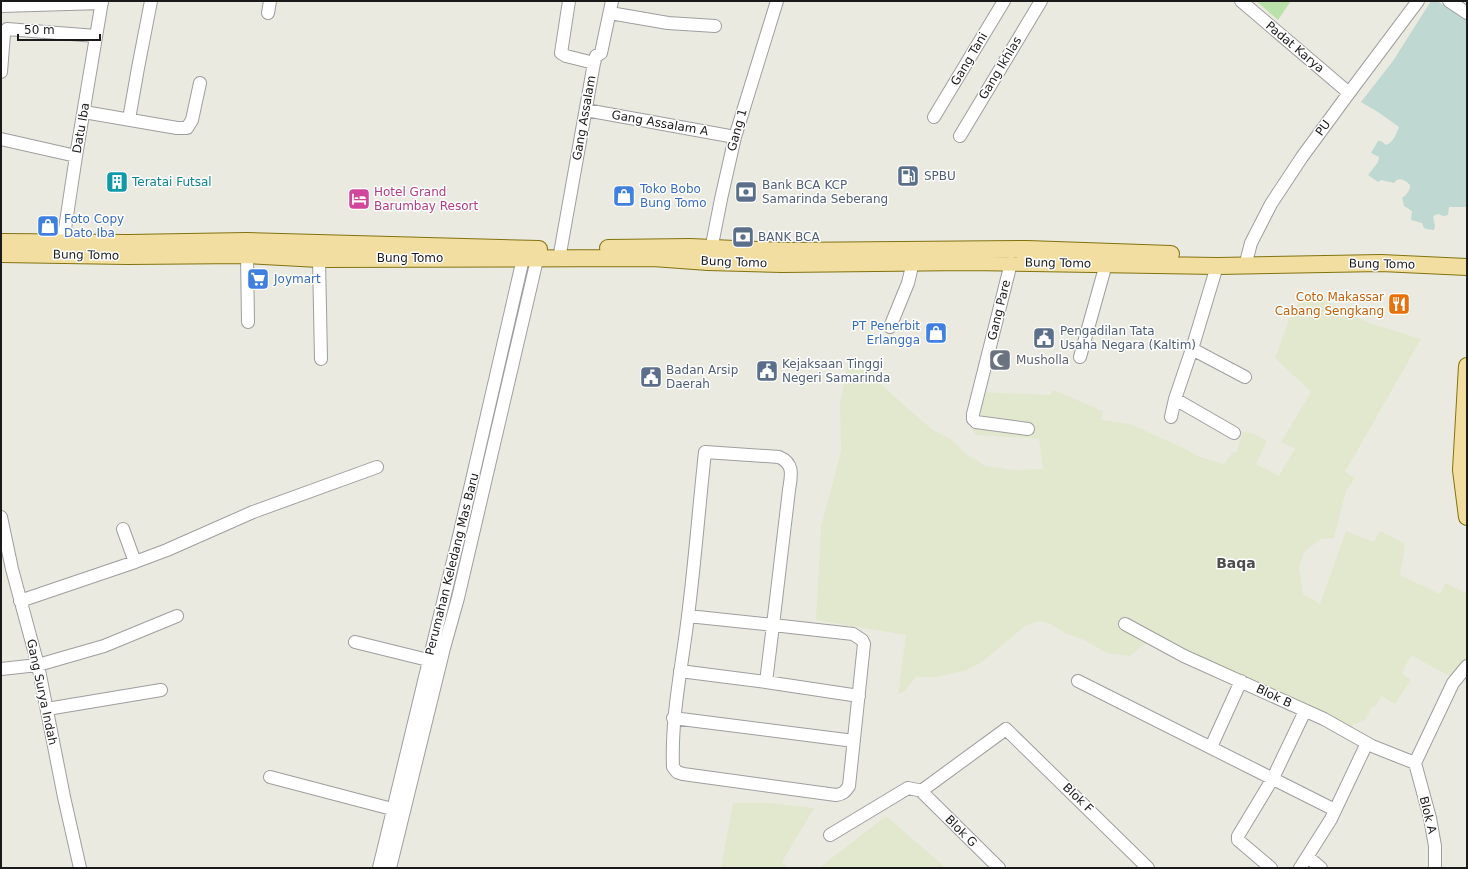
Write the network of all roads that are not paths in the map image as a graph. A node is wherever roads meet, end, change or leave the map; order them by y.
1 (151, 1) edge
2 (569, 1) edge
3 (776, 1) edge
4 (1004, 1) edge
5 (1041, 1) edge
6 (1241, 1) edge
7 (1418, 1) edge
8 (1449, 1) edge
9 (102, 2) edge
10 (1, 6) edge
11 (611, 7) edge
12 (1467, 13) edge
13 (715, 26) dead end
14 (96, 36) junction
15 (594, 63) junction
16 (1, 72) edge
17 (200, 83) dead end
18 (1349, 93) junction
19 (586, 110) junction
20 (84, 112) junction
21 (934, 116) dead end
22 (130, 119) junction
23 (960, 136) dead end
24 (735, 137) junction
25 (1, 139) edge
26 (76, 156) junction
27 (1, 242) edge
28 (302, 242) junction
29 (63, 248) junction
30 (127, 250) junction
31 (365, 251) junction
32 (1, 254) edge
33 (532, 254) junction
34 (560, 254) junction
35 (247, 255) junction
36 (710, 256) junction
37 (969, 256) junction
38 (302, 258) junction
39 (320, 259) junction
40 (1246, 260) junction
41 (1467, 260) edge
42 (913, 262) junction
43 (1011, 263) junction
44 (1106, 264) junction
45 (1217, 266) junction
46 (1467, 267) edge
47 (248, 322) dead end
48 (890, 327) dead end
49 (1192, 349) junction
50 (1080, 357) dead end
51 (320, 359) dead end
52 (1467, 366) edge
53 (1245, 377) dead end
54 (1175, 399) junction
55 (1171, 417) dead end
56 (1465, 418) edge
57 (1028, 429) dead end
58 (1234, 433) dead end
59 (377, 467) dead end
60 (1, 517) edge
61 (1467, 518) edge
62 (123, 529) dead end
63 (3, 532) edge
64 (135, 562) junction
65 (20, 601) junction
66 (177, 616) dead end
67 (688, 616) junction
68 (1125, 624) dead end
69 (773, 625) junction
70 (355, 642) dead end
71 (432, 646) junction
72 (444, 648) junction
73 (428, 660) junction
74 (38, 665) junction
75 (1467, 666) edge
76 (1, 669) edge
77 (680, 671) junction
78 (1078, 680) dead end
79 (1241, 681) junction
80 (766, 682) junction
81 (161, 690) dead end
82 (859, 696) junction
83 (47, 710) junction
84 (1306, 711) junction
85 (674, 718) junction
86 (854, 741) junction
87 (1364, 742) junction
88 (1211, 747) junction
89 (1415, 763) junction
90 (270, 777) dead end
91 (1273, 778) junction
92 (923, 792) junction
93 (392, 810) junction
94 (1335, 810) junction
95 (830, 835) dead end
96 (1308, 857) junction
97 (80, 868) edge
98 (379, 868) edge
99 (390, 868) edge
100 (999, 868) edge
101 (1148, 868) edge
102 (1271, 868) edge
103 (1300, 868) edge
104 (1321, 868) edge
105 (1435, 868) edge

1 - 22 street
2 - 15 street, Gang Assalam
3 - 24 street, Gang 1
4 - 21 street, Gang Tani
5 - 23 street, Gang Ikhlas
6 - 18 street, Padat Karya
7 - 18 street, PU
8 - 12 street
9 - 10 street
9 - 14 street, Datu Iba
11 - 13 street
11 - 15 street
14 - 16 street
14 - 20 street, Datu Iba
15 - 19 street, Gang Assalam
17 - 22 street
18 - 40 street, PU
19 - 24 street, Gang Assalam A
19 - 34 street, Gang Assalam
20 - 22 street
20 - 26 street, Datu Iba
24 - 36 street, Gang 1
25 - 26 street
26 - 29 street, Datu Iba
27 - 29 main road, Bung Tomo
28 - 30 main road, Bung Tomo
28 - 31 main road, Bung Tomo
28 - 38 main road
29 - 30 main road, Bung Tomo
29 - 32 main road, Bung Tomo
30 - 35 main road, Bung Tomo
31 - 33 main road, Bung Tomo
31 - 39 main road, Bung Tomo
33 - 34 main road, Bung Tomo
33 - 71 street, Perumahan Keledang Mas Baru
33 - 72 street
34 - 36 main road, Bung Tomo
35 - 38 main road, Bung Tomo
35 - 47 street
36 - 37 main road, Bung Tomo
36 - 42 main road, Bung Tomo
37 - 40 main road, Bung Tomo
37 - 42 main road, Bung Tomo
37 - 43 main road, Bung Tomo
38 - 39 main road, Bung Tomo
39 - 51 street
40 - 41 main road, Bung Tomo
40 - 45 main road, Bung Tomo
40 - 46 main road, Bung Tomo
42 - 48 street
43 - 44 main road, Bung Tomo
43 - 57 street, Gang Pare
44 - 45 main road, Bung Tomo
44 - 50 street
45 - 49 street
49 - 53 street
49 - 54 street
52 - 56 main road
54 - 55 street
54 - 58 street
56 - 61 main road
59 - 64 street
60 - 63 street, Gang Surya Indah
62 - 64 street
63 - 65 street, Gang Surya Indah
64 - 65 street
65 - 74 street, Gang Surya Indah
66 - 74 street
67 - 69 street
67 - 69 street
67 - 77 street
68 - 79 street, Blok B
69 - 80 street
69 - 82 street
70 - 73 street
71 - 72 street
71 - 73 street, Perumahan Keledang Mas Baru
72 - 99 street
73 - 93 street, Perumahan Keledang Mas Baru
74 - 76 street
74 - 83 street, Gang Surya Indah
75 - 89 street
77 - 80 street
77 - 85 street
78 - 88 street
79 - 84 street, Blok B
79 - 88 street
80 - 82 street
81 - 83 street
82 - 86 street
83 - 97 street, Gang Surya Indah
84 - 87 street, Blok B
84 - 91 street
85 - 86 street
85 - 86 street
87 - 89 street, Blok B
87 - 94 street
88 - 91 street
89 - 105 street, Blok A
90 - 93 street
91 - 94 street
91 - 102 street
92 - 95 street
92 - 100 street, Blok G
92 - 101 street, Blok F
93 - 98 street, Perumahan Keledang Mas Baru
94 - 96 street
96 - 103 street
96 - 104 street

